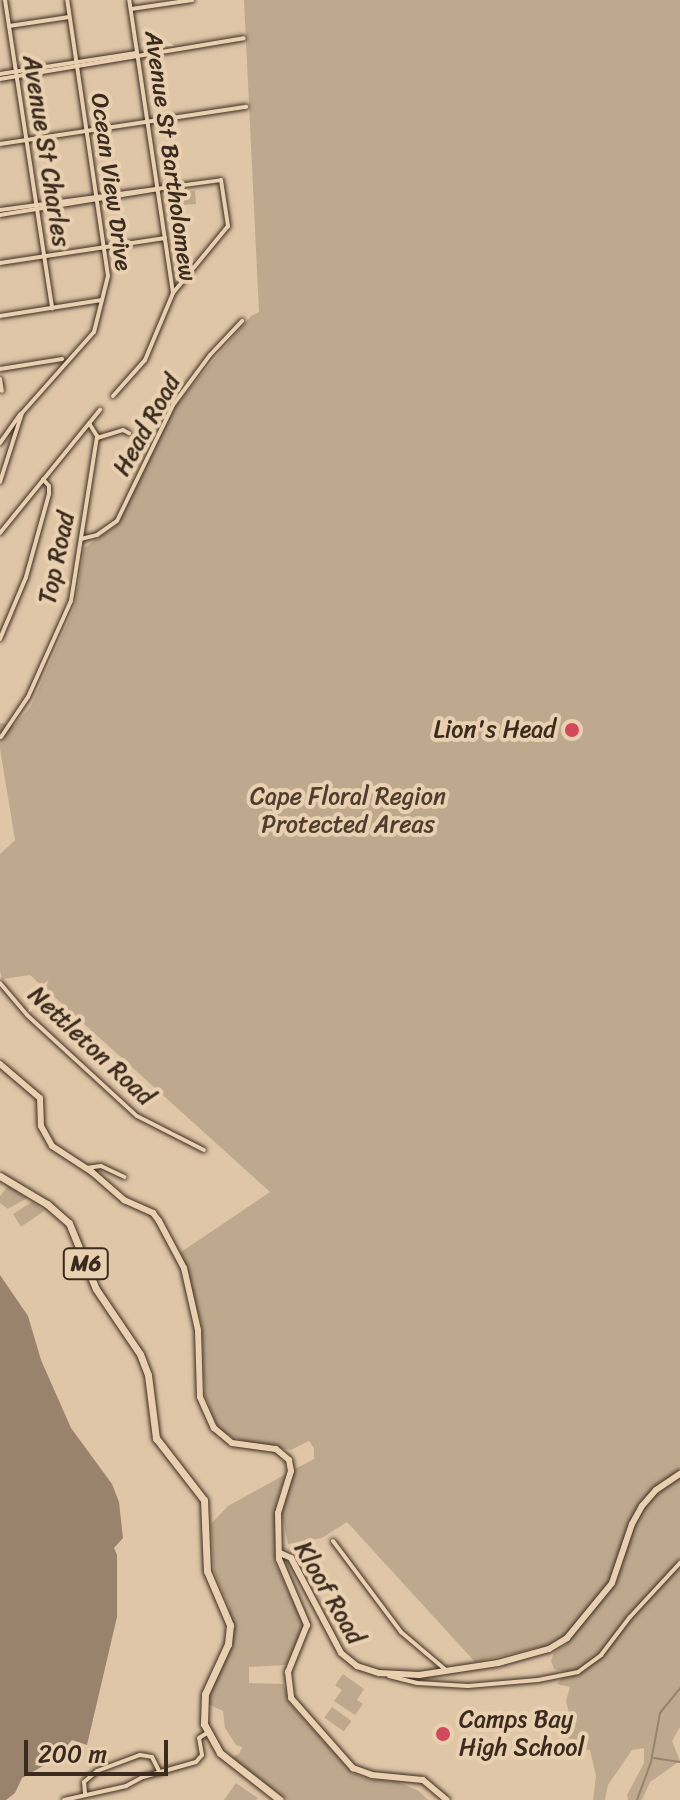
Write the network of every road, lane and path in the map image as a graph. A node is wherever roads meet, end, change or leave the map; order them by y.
1 (5, 0) edge
2 (67, 0) edge
3 (129, 0) edge
4 (192, 0) edge
5 (131, 9) junction
6 (69, 17) junction
7 (9, 26) junction
8 (244, 38) dead end
9 (139, 54) junction
10 (76, 64) junction
11 (16, 74) junction
12 (0, 76) edge
13 (246, 107) dead end
14 (147, 122) junction
15 (87, 131) junction
16 (26, 140) junction
17 (0, 144) edge
18 (158, 188) junction
19 (97, 198) junction
20 (36, 207) junction
21 (0, 212) edge
22 (165, 238) junction
23 (105, 247) junction
24 (44, 256) junction
25 (0, 263) edge
26 (171, 277) junction
27 (184, 280) junction
28 (173, 293) junction
29 (102, 300) junction
30 (52, 308) junction
31 (0, 316) edge
32 (242, 321) dead end
33 (62, 359) dead end
34 (0, 369) edge
35 (0, 379) edge
36 (2, 391) edge
37 (113, 396) dead end
38 (100, 410) dead end
39 (22, 413) junction
40 (89, 423) junction
41 (129, 433) dead end
42 (97, 438) junction
43 (0, 443) edge
44 (43, 479) junction
45 (0, 482) edge
46 (0, 533) edge
47 (81, 539) junction
48 (0, 639) edge
49 (1, 737) edge
50 (0, 983) edge
51 (0, 1064) edge
52 (204, 1150) dead end
53 (86, 1168) junction
54 (0, 1176) edge
55 (125, 1177) dead end
56 (680, 1474) edge
57 (333, 1541) dead end
58 (280, 1553) junction
59 (680, 1563) edge
60 (447, 1672) junction
61 (387, 1674) junction
62 (207, 1733) junction
63 (160, 1773) junction
64 (85, 1793) junction
65 (64, 1800) edge
66 (280, 1800) edge
67 (447, 1800) edge

1 - 7 street, Avenue St Charles
2 - 6 street, Ocean View Drive
3 - 5 street, Avenue St Bartholomew
4 - 5 street
5 - 9 street, Avenue St Bartholomew
6 - 7 street
6 - 10 street, Ocean View Drive
7 - 11 street, Avenue St Charles
8 - 9 street
9 - 10 street
9 - 14 street, Avenue St Bartholomew
10 - 11 street
10 - 15 street, Ocean View Drive
11 - 12 street
11 - 16 street, Avenue St Charles
13 - 14 street
14 - 15 street
14 - 18 street, Avenue St Bartholomew
15 - 16 street
15 - 19 street, Ocean View Drive
16 - 17 street
16 - 20 street, Avenue St Charles
18 - 19 street
18 - 22 street, Avenue St Bartholomew
18 - 27 street
19 - 20 street
19 - 23 street, Ocean View Drive
20 - 21 street
20 - 24 street, Avenue St Charles
22 - 23 street
22 - 26 street, Avenue St Bartholomew
23 - 24 street
23 - 29 street, Ocean View Drive
24 - 25 street
24 - 30 street, Avenue St Charles
26 - 27 street
26 - 28 street, Avenue St Bartholomew
27 - 28 street
28 - 37 street, Avenue St Bartholomew
29 - 30 street
29 - 39 street, Ocean View Drive
30 - 31 street
32 - 47 street, Head Road
33 - 34 street
35 - 36 street
38 - 40 street
39 - 43 street
39 - 45 street, Ocean View Drive
40 - 42 street
40 - 44 street
41 - 42 street
42 - 47 street, Top Road
44 - 46 street
44 - 48 street
47 - 49 street, Top Road
50 - 52 street, Nettleton Road
51 - 53 main road, Kloof Road
53 - 55 street
53 - 58 main road, Kloof Road
54 - 62 main road, M6
56 - 60 main road, Kloof Road
57 - 60 street
58 - 61 main road, Kloof Road
58 - 67 main road
59 - 61 street
60 - 61 main road, Kloof Road
62 - 63 street
62 - 66 main road
63 - 64 street
63 - 64 street
64 - 65 street

